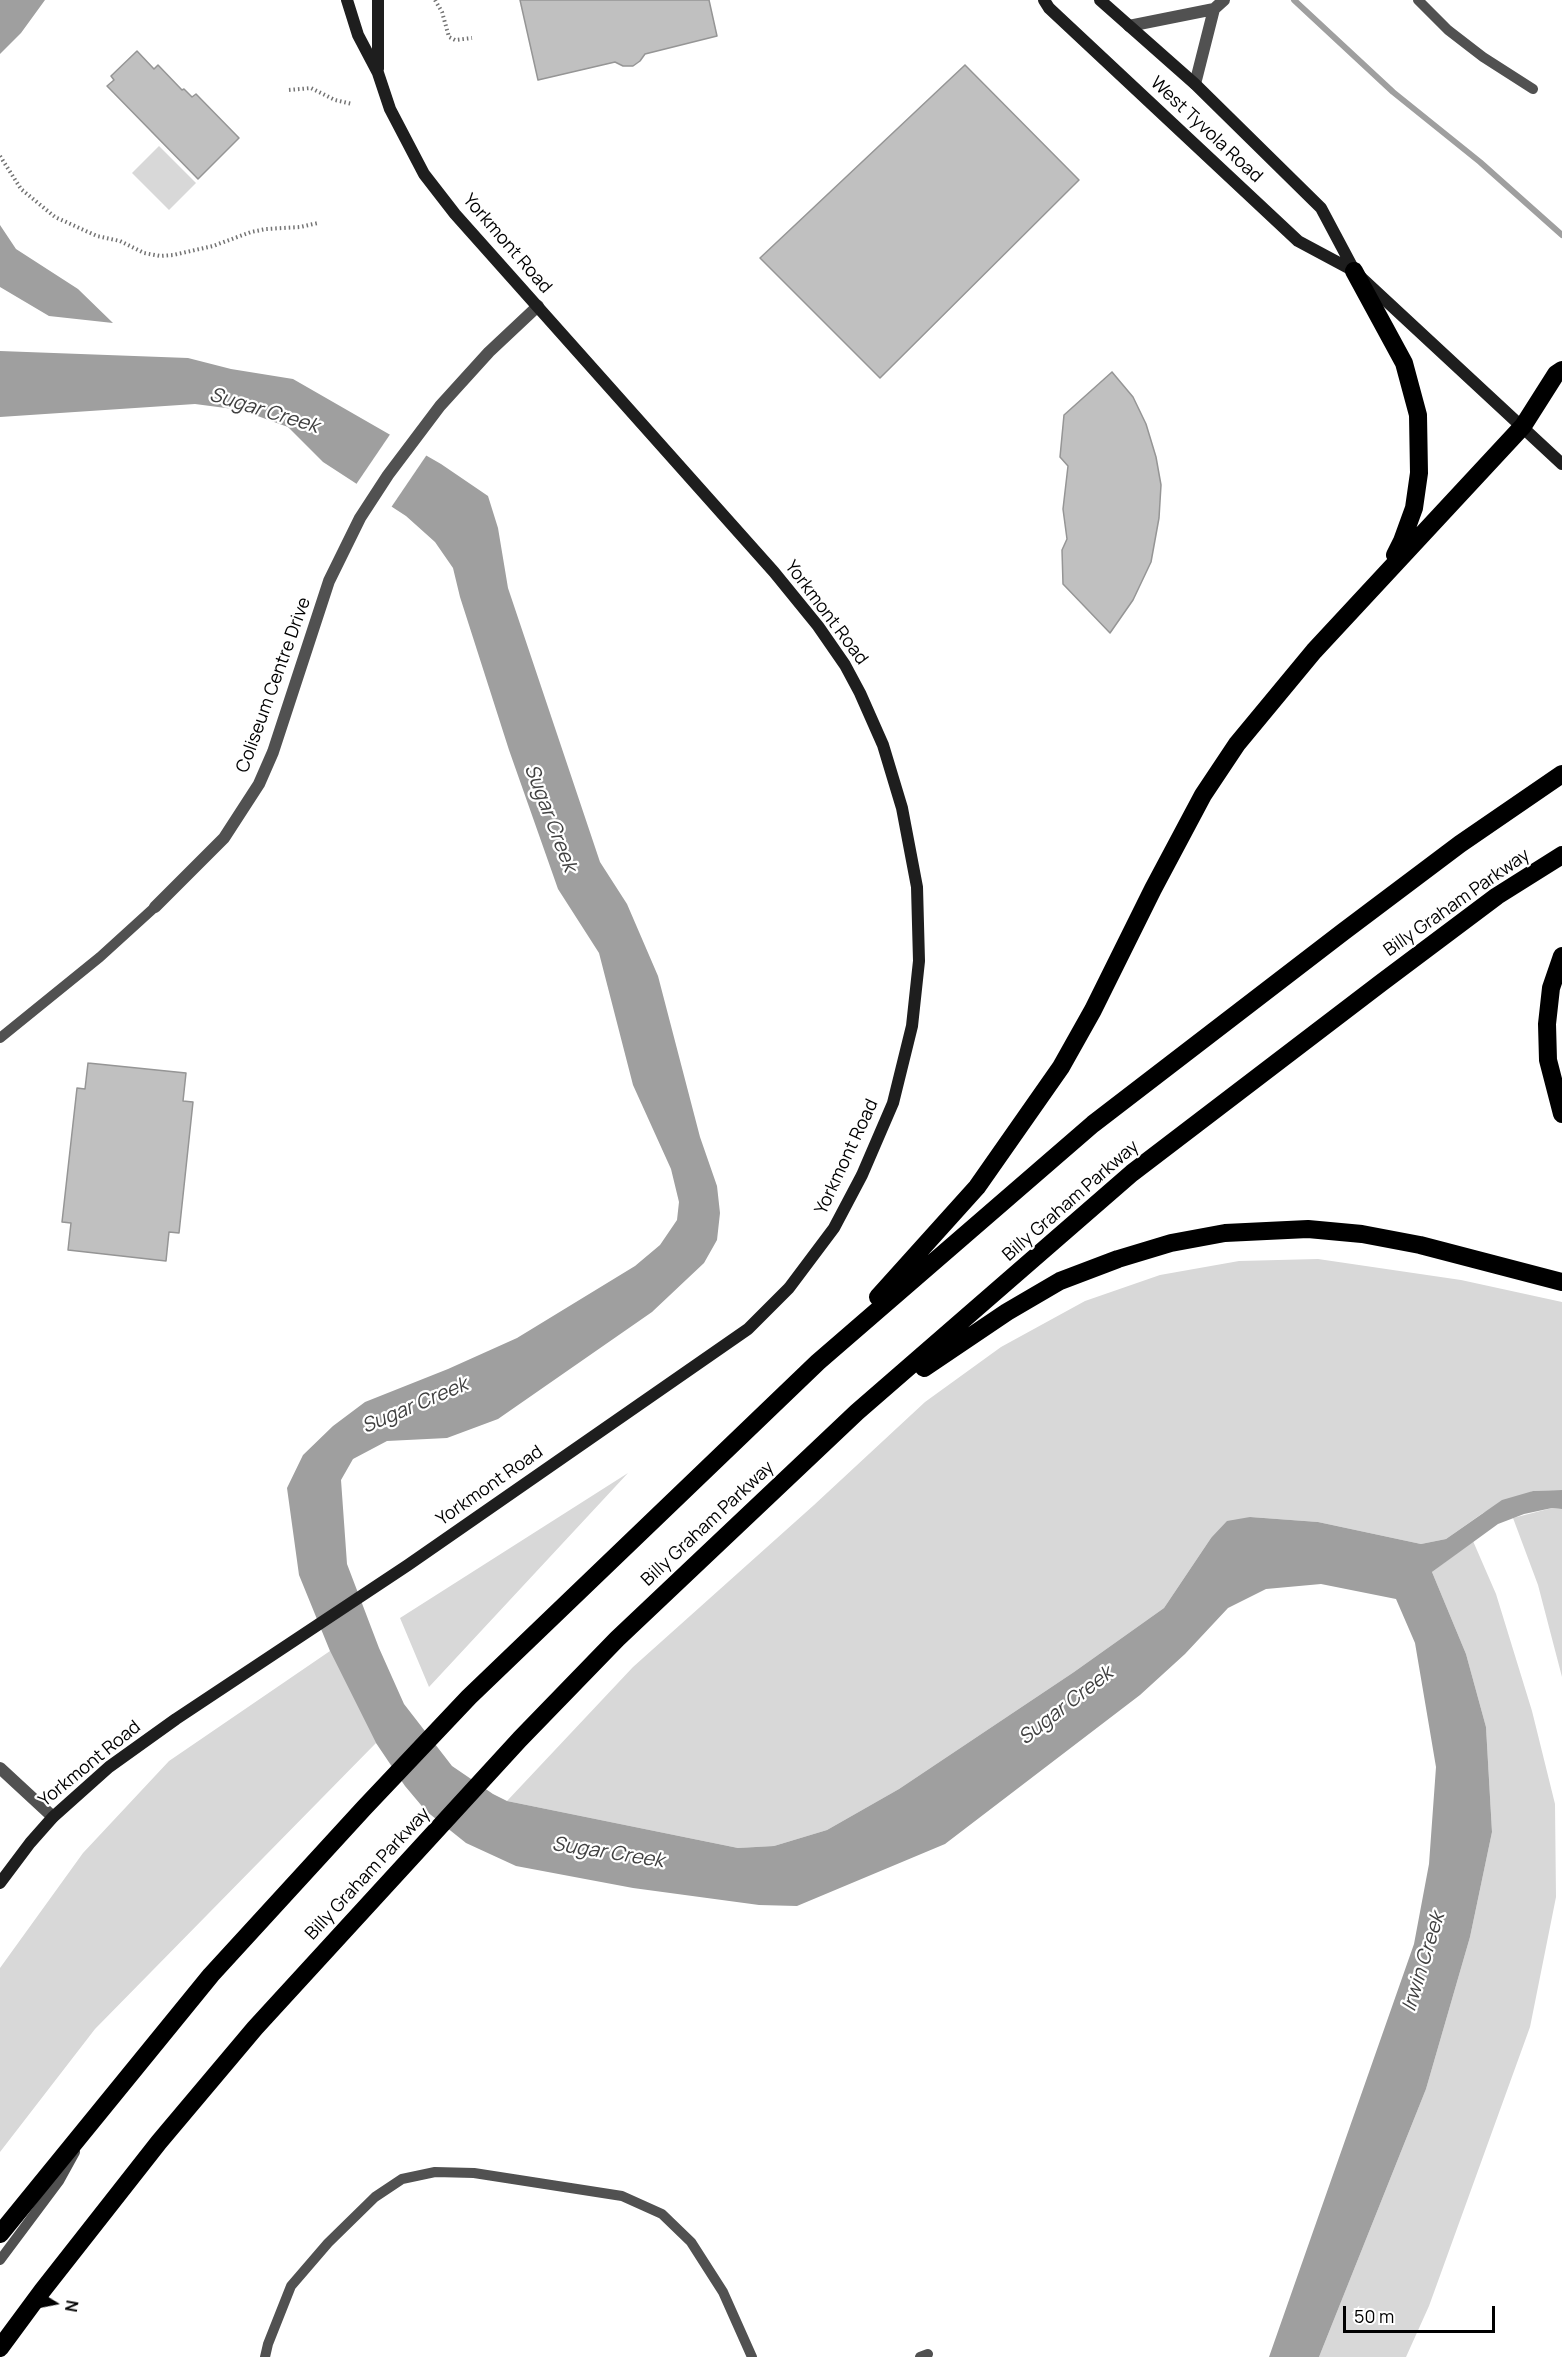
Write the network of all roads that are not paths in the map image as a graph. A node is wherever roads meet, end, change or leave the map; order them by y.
1 (347, 0) edge
2 (378, 0) edge
3 (1044, 0) edge
4 (1100, 0) edge
5 (1224, 0) edge
6 (1418, 0) edge
7 (1214, 9) junction
8 (1129, 26) junction
9 (378, 73) junction
10 (1195, 84) junction
11 (1533, 89) dead end
12 (1354, 271) junction
13 (538, 306) junction
14 (1562, 370) edge
15 (1522, 426) junction
16 (1562, 464) edge
17 (1385, 573) junction
18 (1562, 774) edge
19 (1562, 855) edge
20 (155, 907) joint
21 (1562, 956) edge
22 (0, 1038) edge
23 (1562, 1114) edge
24 (1562, 1282) edge
25 (818, 1362) junction
26 (857, 1412) junction
27 (0, 1768) edge
28 (53, 1817) junction
29 (0, 1883) edge
30 (93, 2121) junction
31 (0, 2234) edge
32 (0, 2260) edge
33 (0, 2348) edge
34 (265, 2357) edge
35 (752, 2357) edge

1 - 9 street, Yorkmont Road
2 - 9 street, Yorkmont Road
3 - 12 street, West Tyvola Road
4 - 8 street, West Tyvola Road
5 - 7 street
6 - 11 lane
7 - 8 street
7 - 10 street
8 - 10 street, West Tyvola Road
9 - 13 street, Yorkmont Road
10 - 12 street, West Tyvola Road
12 - 15 street, West Tyvola Road
12 - 17 highway
13 - 20 street, Coliseum Centre Drive
13 - 28 street, Yorkmont Road
14 - 15 highway
15 - 16 street, West Tyvola Road
15 - 17 highway
17 - 25 highway
18 - 25 highway
19 - 26 highway, Billy Graham Parkway
20 - 22 lane, Coliseum Centre Drive
21 - 23 highway
24 - 26 highway
25 - 30 highway
26 - 33 highway, Billy Graham Parkway
27 - 28 street
28 - 29 street, Yorkmont Road
30 - 31 highway
30 - 32 lane
34 - 35 lane

